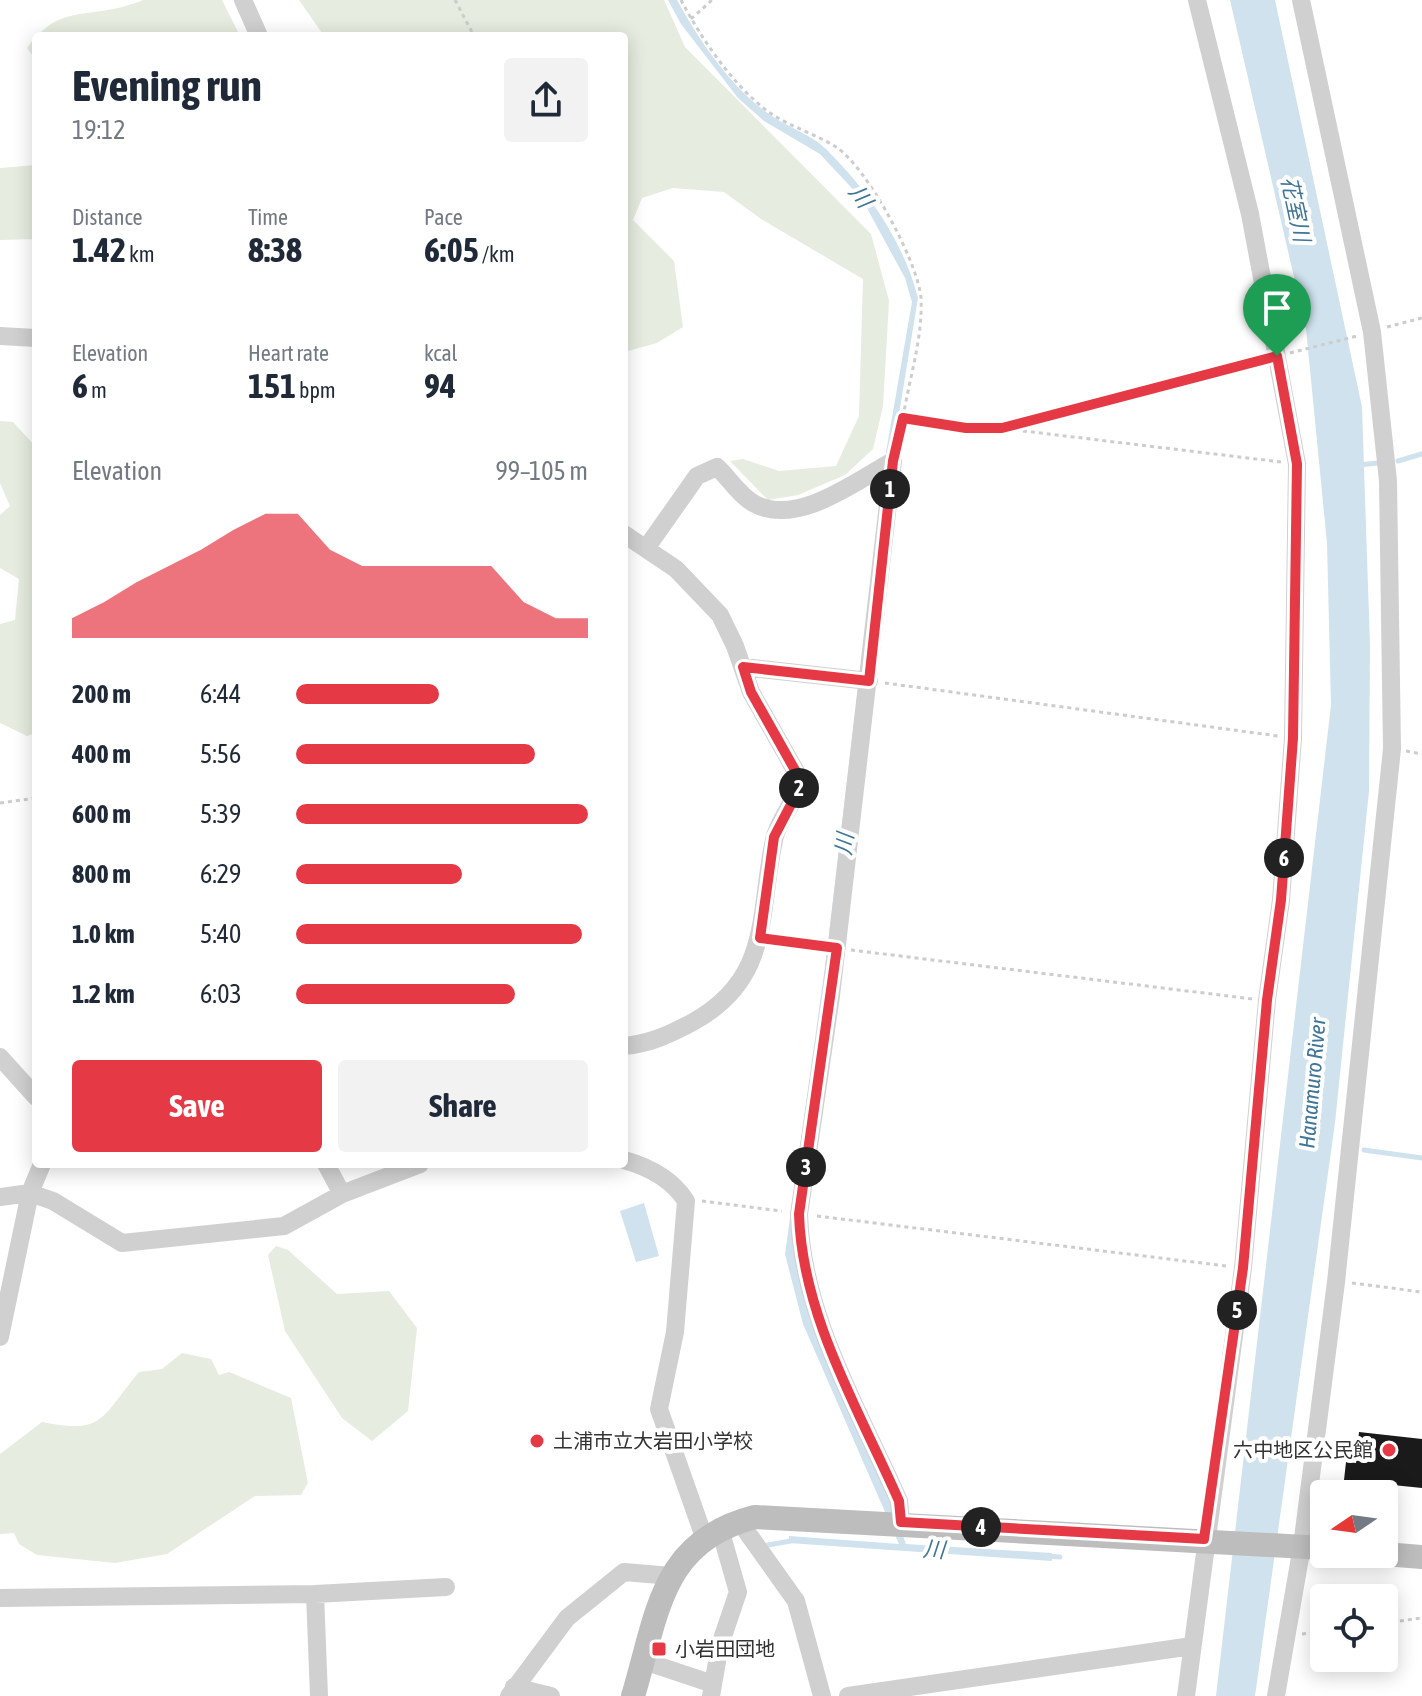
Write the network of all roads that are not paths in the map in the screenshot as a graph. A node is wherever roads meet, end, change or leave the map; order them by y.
1 (243, 0) edge
2 (1197, 0) edge
3 (1301, 0) edge
4 (257, 32) edge
5 (0, 336) edge
6 (32, 338) edge
7 (628, 536) edge
8 (647, 547) junction
9 (743, 667) junction
10 (869, 681) junction
11 (628, 1046) edge
12 (0, 1057) edge
13 (32, 1093) edge
14 (628, 1162) edge
15 (40, 1168) edge
16 (328, 1168) edge
17 (410, 1168) edge
18 (30, 1193) junction
19 (342, 1194) junction
20 (0, 1197) edge
21 (0, 1337) edge
22 (901, 1522) junction
23 (721, 1529) junction
24 (1208, 1540) junction
25 (1307, 1547) edge
26 (1398, 1555) edge
27 (1422, 1557) edge
28 (671, 1576) junction
29 (446, 1587) dead end
30 (315, 1594) junction
31 (0, 1598) edge
32 (1192, 1646) junction
33 (644, 1661) junction
34 (712, 1690) edge
35 (511, 1691) edge
36 (319, 1696) edge
37 (551, 1696) edge
38 (633, 1696) edge
39 (822, 1696) edge
40 (848, 1696) edge
41 (1186, 1696) edge
42 (1276, 1696) edge

1 - 4 street
2 - 24 street
3 - 25 street
5 - 6 street
7 - 8 street
8 - 9 street
8 - 10 street
9 - 10 street
9 - 11 street
10 - 22 street
12 - 13 street
14 - 23 street
15 - 18 street
16 - 19 street
17 - 19 street
18 - 19 street
18 - 20 street
18 - 21 street
22 - 23 street
22 - 24 street
23 - 28 street
23 - 34 street
23 - 39 street
24 - 25 street
24 - 32 street
25 - 42 street
26 - 27 street
28 - 33 street
28 - 35 street
29 - 30 street
30 - 31 street
30 - 36 street
32 - 40 street
32 - 41 street
33 - 34 street
33 - 38 street
35 - 37 street

